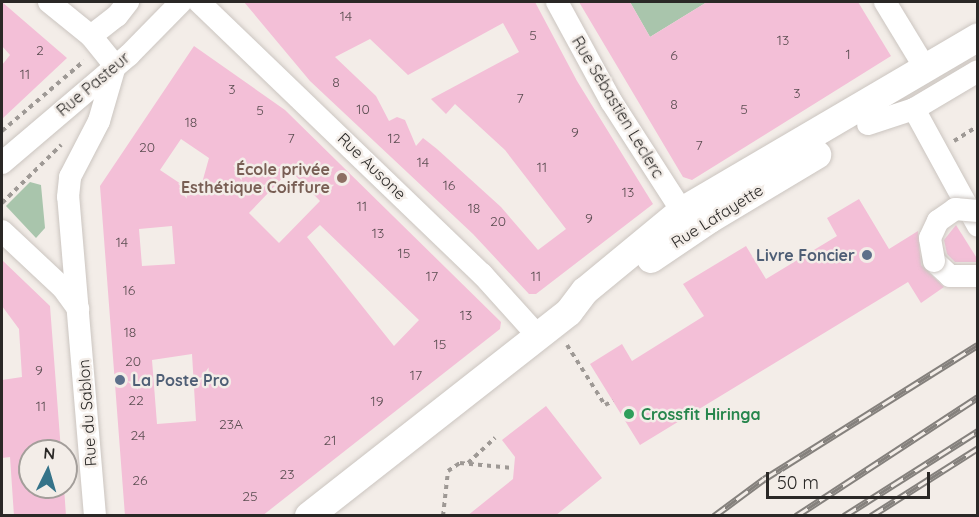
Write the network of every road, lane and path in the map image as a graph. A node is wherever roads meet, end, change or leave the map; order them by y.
1 (49, 2) edge
2 (128, 2) edge
3 (181, 2) edge
4 (199, 2) edge
5 (557, 2) edge
6 (885, 2) edge
7 (978, 22) edge
8 (91, 36) junction
9 (978, 37) edge
10 (978, 57) edge
11 (919, 58) junction
12 (75, 66) dead end
13 (115, 66) junction
14 (978, 71) edge
15 (914, 109) junction
16 (868, 124) junction
17 (2, 131) edge
18 (64, 141) dead end
19 (2, 163) edge
20 (748, 171) junction
21 (950, 171) junction
22 (2, 203) edge
23 (978, 203) edge
24 (682, 211) junction
25 (978, 211) edge
26 (978, 225) edge
27 (2, 231) edge
28 (678, 239) junction
29 (939, 256) junction
30 (978, 262) edge
31 (978, 276) edge
32 (79, 310) junction
33 (553, 325) junction
34 (613, 401) dead end
35 (495, 438) dead end
36 (468, 464) junction
37 (513, 468) dead end
38 (317, 513) edge
39 (95, 516) edge
40 (443, 516) edge

1 - 8 street
2 - 8 street
3 - 13 street, Rue Pasteur
4 - 33 street, Rue Ausone
5 - 24 street, Rue Sébastien Leclerc
6 - 11 street
7 - 11 street, Rue Lafayette
8 - 13 street
9 - 20 main road, Rue Lafayette
10 - 16 main road, Rue Lafayette
11 - 20 street, Rue Lafayette
12 - 17 path
13 - 19 street, Rue Pasteur
13 - 32 street, Rue du Sablon
14 - 15 street, Rue Lafayette
15 - 16 street, Rue Lafayette
15 - 21 street
16 - 28 main road, Rue Lafayette
18 - 22 path
20 - 24 main road, Rue Lafayette
21 - 23 street
21 - 26 street
24 - 28 main road
24 - 33 main road, Rue Lafayette
25 - 29 street, bridge
26 - 29 street
27 - 32 street
28 - 33 main road, Rue Lafayette
29 - 30 street
29 - 31 street
32 - 39 street, Rue du Sablon
33 - 34 path
33 - 38 main road, Rue Lafayette
35 - 36 path
36 - 37 path
36 - 40 path

